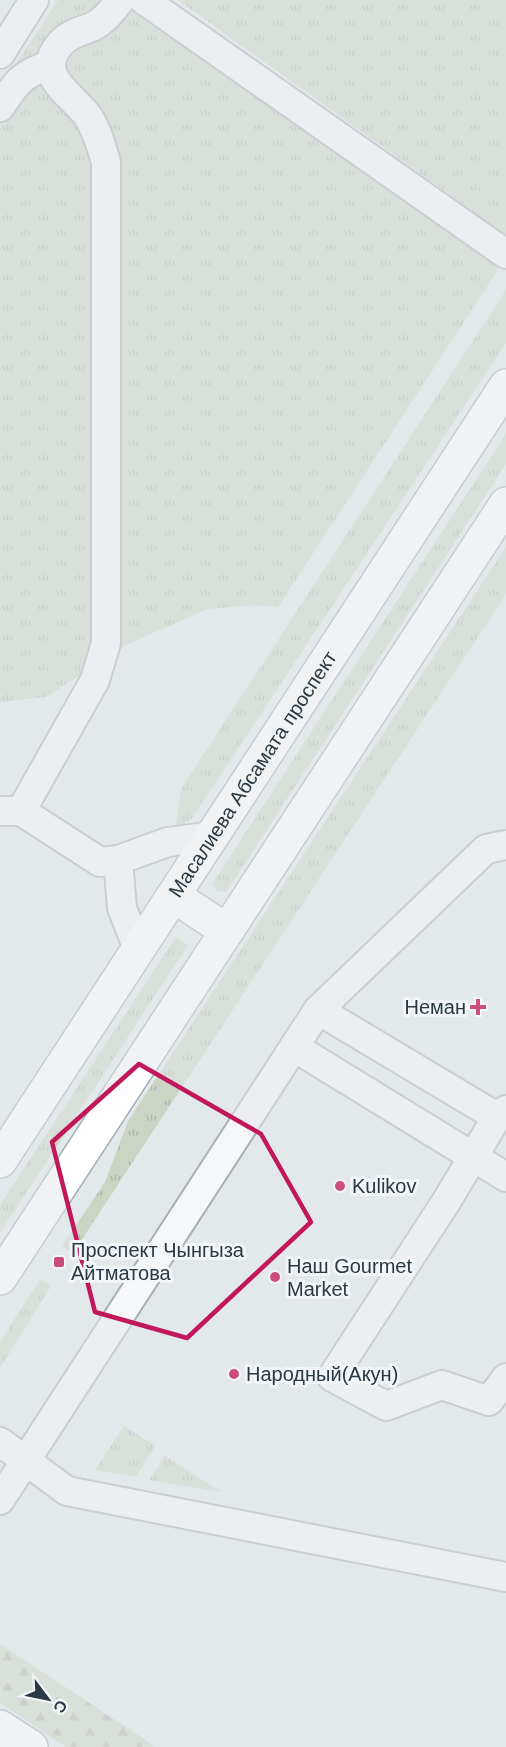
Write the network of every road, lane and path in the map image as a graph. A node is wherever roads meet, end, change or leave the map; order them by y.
1 (34, 0) edge
2 (120, 0) edge
3 (144, 0) edge
4 (0, 54) edge
5 (51, 65) junction
6 (0, 107) edge
7 (506, 254) edge
8 (506, 387) edge
9 (506, 504) edge
10 (10, 811) edge
11 (213, 836) junction
12 (506, 845) edge
13 (118, 860) junction
14 (174, 896) junction
15 (227, 930) junction
16 (138, 949) junction
17 (318, 1010) junction
18 (294, 1047) junction
19 (502, 1113) edge
20 (473, 1157) junction
21 (0, 1161) edge
22 (506, 1177) edge
23 (0, 1278) edge
24 (506, 1378) edge
25 (0, 1442) edge
26 (25, 1461) junction
27 (0, 1500) edge
28 (506, 1577) edge
29 (0, 1727) edge
30 (31, 1747) edge

1 - 4 street
2 - 5 street
3 - 7 street
5 - 6 street
5 - 10 street
8 - 11 main road, Масалиева Абсамата проспект
9 - 15 main road
10 - 13 street
11 - 13 street
11 - 14 main road, Масалиева Абсамата проспект
12 - 17 street
13 - 16 street
14 - 15 main road
14 - 16 main road, Масалиева Абсамата проспект
15 - 23 main road
16 - 21 main road, Масалиева Абсамата проспект
17 - 18 street
17 - 19 street
18 - 20 street
18 - 26 street
19 - 20 street
20 - 22 street
20 - 24 street
25 - 26 street
26 - 27 street
26 - 28 street
29 - 30 main road

